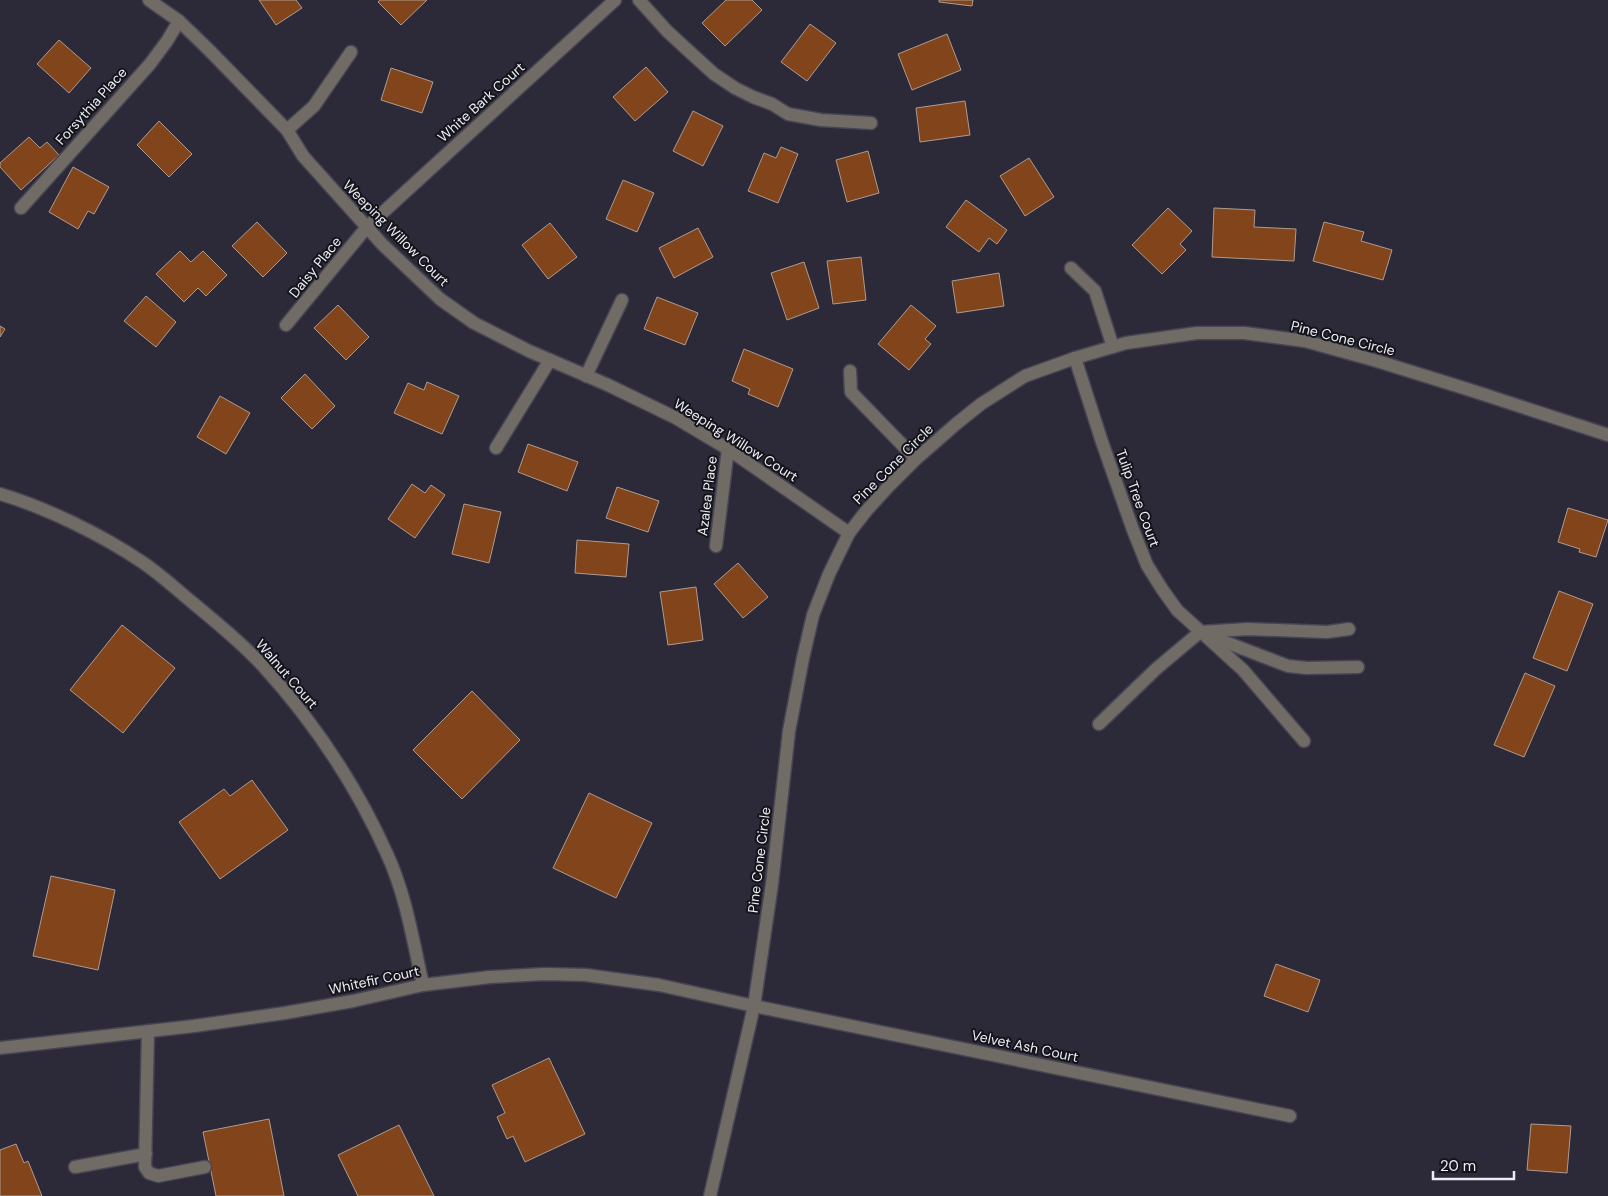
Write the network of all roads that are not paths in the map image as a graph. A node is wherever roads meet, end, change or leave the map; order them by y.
1 (149, 0) edge
2 (615, 0) edge
3 (639, 0) edge
4 (179, 21) junction
5 (351, 52) dead end
6 (871, 123) dead end
7 (287, 130) junction
8 (21, 208) dead end
9 (367, 227) junction
10 (1071, 268) dead end
11 (622, 300) dead end
12 (286, 326) dead end
13 (1113, 347) junction
14 (1075, 358) junction
15 (550, 360) junction
16 (850, 371) dead end
17 (586, 376) junction
18 (1608, 436) edge
19 (496, 448) dead end
20 (728, 449) junction
21 (916, 459) junction
22 (0, 494) edge
23 (849, 533) junction
24 (716, 546) dead end
25 (1348, 629) dead end
26 (1200, 632) junction
27 (1358, 667) dead end
28 (1099, 724) dead end
29 (1304, 741) dead end
30 (423, 985) junction
31 (754, 1006) junction
32 (148, 1031) junction
33 (0, 1048) edge
34 (1290, 1116) dead end
35 (146, 1154) junction
36 (75, 1167) dead end
37 (205, 1167) dead end
38 (710, 1196) edge

1 - 4 street, Weeping Willow Court
2 - 9 street, White Bark Court
3 - 6 street
4 - 7 street, Weeping Willow Court
4 - 8 street, Forsythia Place
5 - 7 street
7 - 9 street, Weeping Willow Court
9 - 12 street, Daisy Place
9 - 15 street, Weeping Willow Court
10 - 13 street
11 - 17 street
13 - 14 street, Pine Cone Circle
13 - 18 street, Pine Cone Circle
14 - 21 street, Pine Cone Circle
14 - 26 street, Tulip Tree Court
15 - 17 street, Weeping Willow Court
15 - 19 street
16 - 21 street
17 - 20 street, Weeping Willow Court
20 - 23 street, Weeping Willow Court
20 - 24 street, Azalea Place
21 - 23 street, Pine Cone Circle
22 - 30 street, Walnut Court
23 - 31 street, Pine Cone Circle
25 - 26 street
26 - 27 street
26 - 28 street
26 - 29 street, Tulip Tree Court
30 - 31 street, Whitefir Court
30 - 32 street, Whitefir Court
31 - 34 street, Velvet Ash Court
31 - 38 street, Pine Cone Circle
32 - 33 street, Whitefir Court
32 - 35 street
35 - 36 street
35 - 37 street

